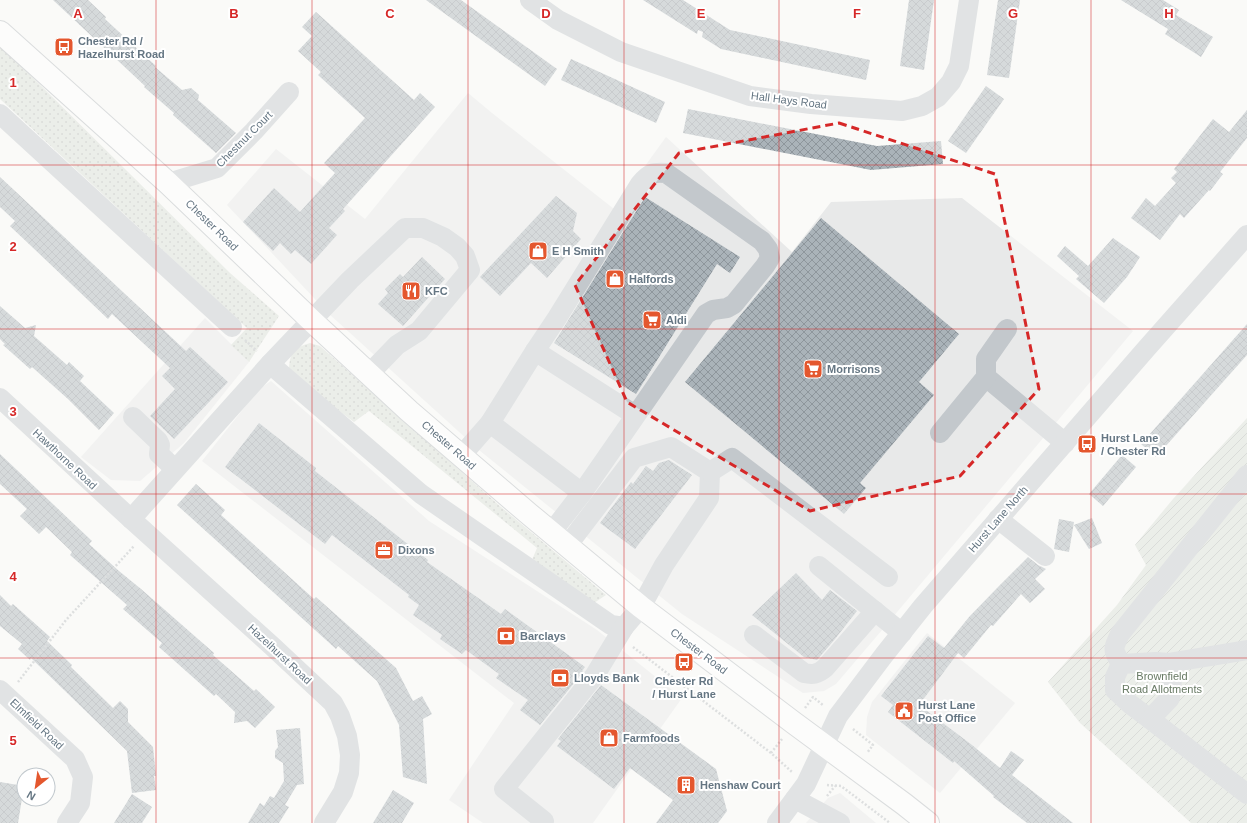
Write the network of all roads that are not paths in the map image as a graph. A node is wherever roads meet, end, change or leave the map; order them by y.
1 (530, 0) edge
2 (969, 0) edge
3 (0, 32) edge
4 (289, 92) dead end
5 (0, 114) edge
6 (168, 183) junction
7 (1247, 235) edge
8 (312, 321) junction
9 (232, 327) road end
10 (1007, 329) dead end
11 (534, 351) junction
12 (265, 359) junction
13 (369, 374) junction
14 (986, 377) junction
15 (0, 398) edge
16 (635, 415) junction
17 (133, 417) dead end
18 (490, 423) junction
19 (940, 433) dead end
20 (1064, 443) junction
21 (461, 456) junction
22 (175, 469) junction
23 (710, 472) junction
24 (1247, 474) edge
25 (582, 493) junction
26 (131, 519) junction
27 (998, 519) junction
28 (559, 539) junction
29 (1045, 556) dead end
30 (819, 566) dead end
31 (888, 577) dead end
32 (641, 607) junction
33 (875, 611) junction
34 (624, 626) junction
35 (902, 633) junction
36 (754, 636) dead end
37 (1247, 650) edge
38 (1168, 663) junction
39 (1121, 664) junction
40 (3, 693) edge
41 (1150, 719) junction
42 (824, 745) junction
43 (801, 792) junction
44 (1247, 794) edge
45 (544, 821) dead end
46 (67, 823) edge
47 (324, 823) edge
48 (777, 823) edge
49 (840, 823) edge
50 (928, 823) edge

1 - 2 street, Hall Hays Road
3 - 6 main road, Chester Road
4 - 6 street, Chestnut Court
5 - 9 street
6 - 8 main road, Chester Road
7 - 20 street, Hurst Lane North
8 - 12 street
8 - 13 main road, Chester Road
8 - 13 street
10 - 14 street
11 - 16 street
11 - 16 street
11 - 18 street
12 - 22 street
12 - 34 street
13 - 21 main road, Chester Road
14 - 19 street
14 - 20 street
15 - 26 street, Hawthorne Road
16 - 25 street
17 - 22 street
18 - 21 street
18 - 25 street
20 - 27 street, Hurst Lane North
21 - 28 main road, Chester Road
22 - 26 street
23 - 28 street
23 - 31 street
23 - 32 street
24 - 39 street
25 - 28 street
26 - 47 street, Hazelhurst Road
27 - 29 street
27 - 35 street, Hurst Lane North
28 - 32 main road, Chester Road
30 - 33 street
32 - 34 street
32 - 42 main road, Chester Road
33 - 35 street
33 - 36 street
34 - 45 street
35 - 42 street, Hurst Lane North
37 - 38 street
38 - 39 street
38 - 41 street
39 - 41 street
40 - 46 street, Elmfield Road
41 - 44 street
42 - 43 street, Hurst Lane North
42 - 50 main road, Chester Road
43 - 48 street, Hurst Lane North
43 - 49 street

